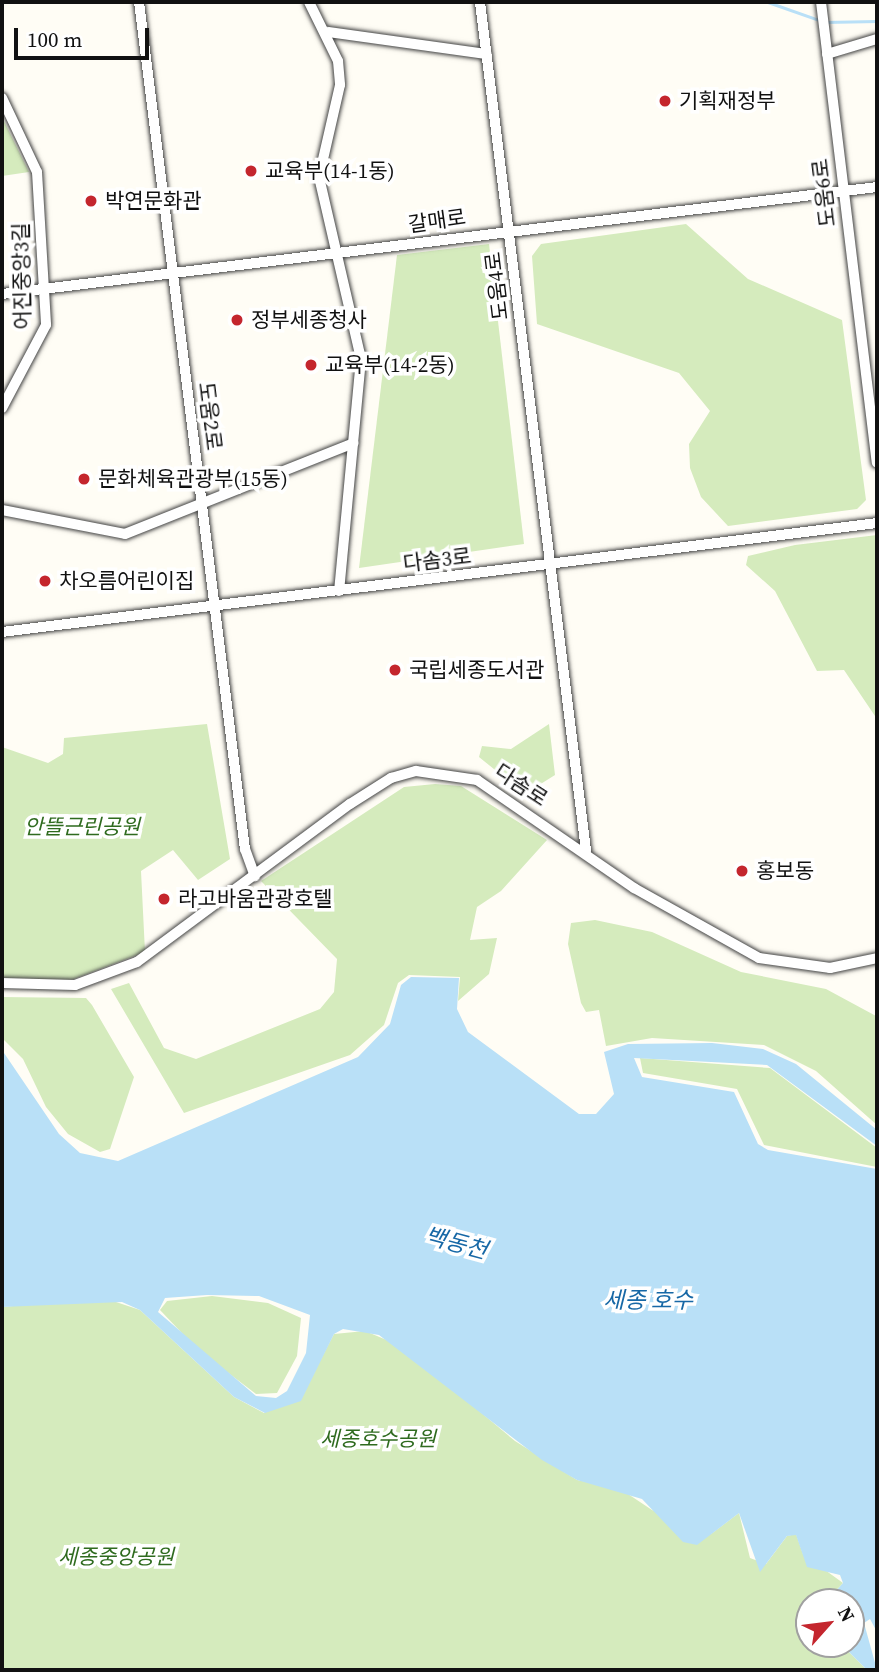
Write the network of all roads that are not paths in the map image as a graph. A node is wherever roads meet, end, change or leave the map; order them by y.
1 (139, 2) edge
2 (309, 2) edge
3 (480, 2) edge
4 (821, 4) edge
5 (328, 32) junction
6 (877, 39) edge
7 (486, 54) junction
8 (827, 54) junction
9 (2, 98) edge
10 (877, 187) edge
11 (843, 191) junction
12 (509, 231) junction
13 (335, 255) junction
14 (173, 274) junction
15 (44, 290) junction
16 (2, 294) edge
17 (2, 408) edge
18 (354, 443) junction
19 (877, 463) edge
20 (201, 502) junction
21 (2, 510) edge
22 (877, 523) edge
23 (550, 566) junction
24 (339, 591) junction
25 (215, 606) junction
26 (2, 632) edge
27 (586, 851) junction
28 (256, 876) junction
29 (877, 958) edge
30 (2, 983) edge

1 - 14 street, 도움2로
2 - 5 street
3 - 7 street, 도움4로
4 - 8 street, 도움6로
5 - 7 street
5 - 13 street
6 - 8 street
7 - 12 street, 도움4로
8 - 11 street, 도움6로
9 - 15 street, 어진중앙3길
10 - 11 street, 갈매로
11 - 12 street, 갈매로
11 - 19 street, 도움6로
12 - 13 street, 갈매로
12 - 23 street, 도움4로
13 - 14 street, 갈매로
13 - 18 street
14 - 15 street, 갈매로
14 - 20 street, 도움2로
15 - 16 street, 갈매로
15 - 17 street, 어진중앙3길
18 - 20 street
18 - 24 street
20 - 21 street
20 - 25 street, 도움2로
22 - 23 street, 다솜3로
23 - 24 street, 다솜3로
23 - 27 street, 도움4로
24 - 25 street, 다솜3로
25 - 26 street, 다솜3로
25 - 28 street, 도움2로
27 - 28 street, 다솜로
27 - 29 street, 다솜로
28 - 30 street, 다솜로

